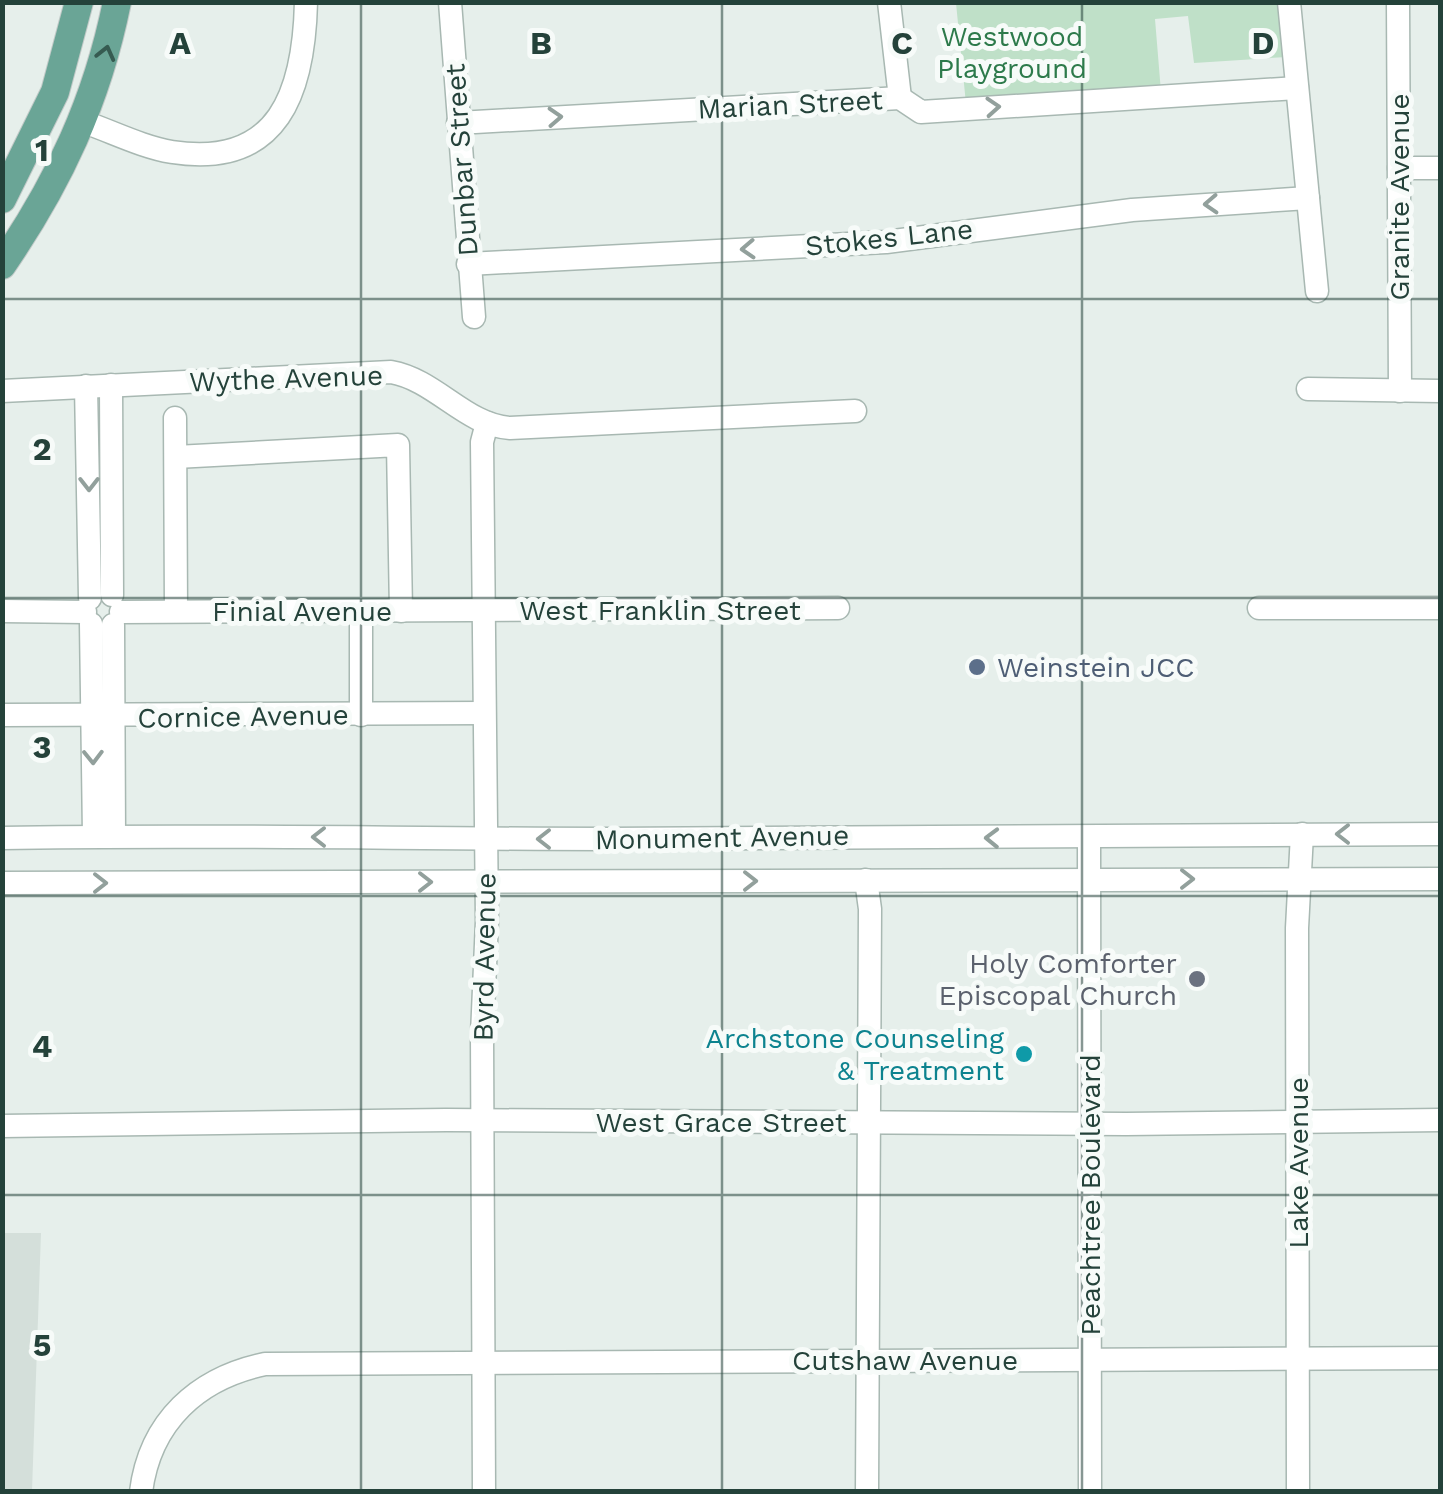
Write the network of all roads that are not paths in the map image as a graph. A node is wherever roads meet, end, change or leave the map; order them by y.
1 (79, 2) edge
2 (117, 2) edge
3 (306, 2) edge
4 (450, 2) edge
5 (889, 2) edge
6 (1289, 2) edge
7 (1398, 2) edge
8 (1297, 88) junction
9 (900, 98) junction
10 (84, 122) junction
11 (458, 122) junction
12 (1399, 168) junction
13 (1440, 168) edge
14 (1308, 198) junction
15 (2, 199) edge
16 (468, 264) junction
17 (2, 265) edge
18 (1317, 291) dead end
19 (474, 316) dead end
20 (111, 385) junction
21 (86, 386) junction
22 (1308, 389) dead end
23 (2, 390) edge
24 (1400, 391) junction
25 (1440, 391) edge
26 (854, 410) dead end
27 (175, 418) dead end
28 (486, 423) junction
29 (176, 457) junction
30 (838, 608) dead end
31 (1260, 608) dead end
32 (1440, 608) edge
33 (361, 610) junction
34 (102, 611) junction
35 (401, 611) junction
36 (2, 612) edge
37 (176, 612) junction
38 (483, 612) junction
39 (484, 713) junction
40 (360, 714) junction
41 (2, 715) edge
42 (103, 717) junction
43 (1302, 834) junction
44 (1440, 834) edge
45 (104, 836) junction
46 (2, 838) edge
47 (487, 839) junction
48 (1089, 839) junction
49 (1440, 878) edge
50 (1298, 879) junction
51 (866, 880) junction
52 (1089, 880) junction
53 (486, 882) junction
54 (2, 883) edge
55 (1440, 1120) edge
56 (482, 1122) junction
57 (869, 1122) junction
58 (1298, 1122) junction
59 (1090, 1123) junction
60 (2, 1126) edge
61 (1440, 1358) edge
62 (1090, 1359) junction
63 (1299, 1359) junction
64 (486, 1361) junction
65 (868, 1362) junction
66 (141, 1492) edge
67 (484, 1492) edge
68 (867, 1492) edge
69 (1090, 1492) edge
70 (1298, 1492) edge

1 - 15 main road
10 -> 2 main road
3 - 10 street
4 - 11 street, Dunbar Street
5 - 9 street
6 - 8 street
7 - 12 street, Granite Avenue
9 -> 8 street, Marian Street
8 - 14 street
11 -> 9 street, Marian Street
10 - 17 main road
11 - 16 street, Dunbar Street
12 - 13 street
12 - 24 street, Granite Avenue
14 -> 16 street, Stokes Lane
14 - 18 street
16 - 19 street, Dunbar Street
20 - 21 street, Wythe Avenue
20 - 28 street, Wythe Avenue
20 - 34 street
21 - 23 street, Wythe Avenue
21 -> 34 street
22 - 24 street
24 - 25 street
26 - 28 street, Wythe Avenue
27 - 29 street
28 - 38 street, Byrd Avenue
29 - 35 street
29 - 37 street
30 - 38 street, West Franklin Street
31 - 32 street
33 - 35 street, Finial Avenue
33 - 37 street, Finial Avenue
33 - 40 street
34 - 36 street, Finial Avenue
34 - 37 street, Finial Avenue
34 - 42 street
35 - 38 street, Finial Avenue
38 - 39 street, Byrd Avenue
39 - 40 street, Cornice Avenue
39 - 47 street, Byrd Avenue
40 - 42 street, Cornice Avenue
41 - 42 street, Cornice Avenue
42 - 45 street
44 -> 43 street, Monument Avenue
43 - 48 street, Monument Avenue
43 - 50 street, Lake Avenue
45 - 46 street, Monument Avenue
47 -> 45 street, Monument Avenue
48 -> 47 street, Monument Avenue
47 - 53 street, Byrd Avenue
48 - 52 street, Peachtree Boulevard
49 - 50 street, Monument Avenue
52 -> 50 street, Monument Avenue
50 - 58 street, Lake Avenue
51 - 52 street, Monument Avenue
53 -> 51 street, Monument Avenue
51 - 57 street
52 - 59 street, Peachtree Boulevard
54 -> 53 street, Monument Avenue
53 - 56 street, Byrd Avenue
55 - 58 street, West Grace Street
56 - 57 street, West Grace Street
56 - 60 street, West Grace Street
56 - 64 street, Byrd Avenue
57 - 59 street, West Grace Street
57 - 65 street
58 - 59 street, West Grace Street
58 - 63 street, Lake Avenue
59 - 62 street, Peachtree Boulevard
61 - 63 street, Cutshaw Avenue
62 - 63 street, Cutshaw Avenue
62 - 65 street, Cutshaw Avenue
62 - 69 street, Peachtree Boulevard
63 - 70 street, Lake Avenue
64 - 65 street, Cutshaw Avenue
64 - 66 street, Cutshaw Avenue
64 - 67 street, Byrd Avenue
65 - 68 street

